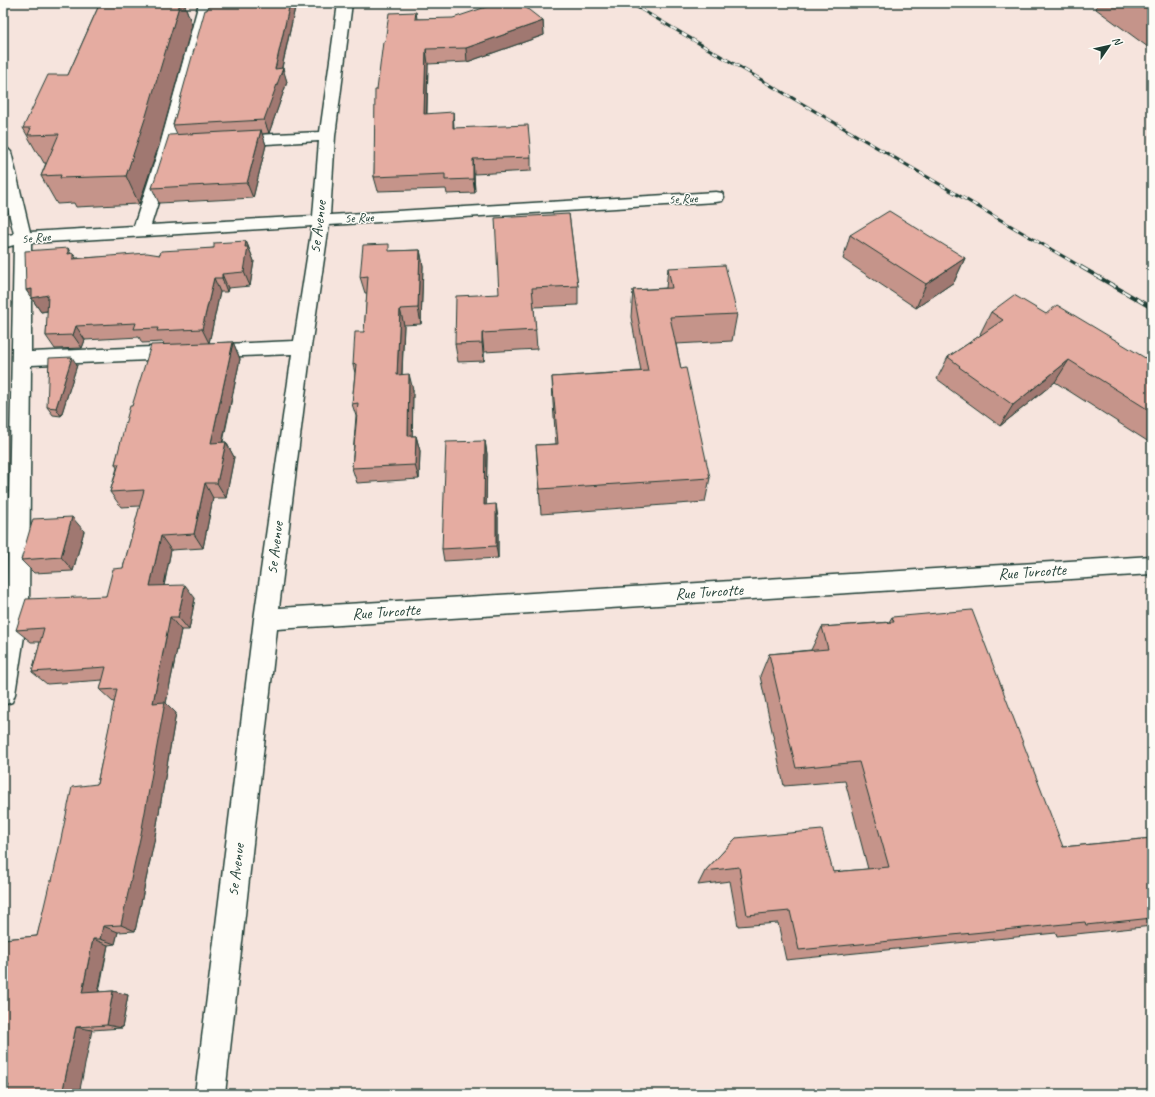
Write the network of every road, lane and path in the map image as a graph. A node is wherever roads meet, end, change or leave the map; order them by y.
1 (206, 3) edge
2 (345, 3) edge
3 (327, 136) junction
4 (216, 142) edge
5 (184, 144) edge
6 (168, 145) junction
7 (3, 152) edge
8 (716, 197) dead end
9 (320, 220) junction
10 (141, 231) junction
11 (24, 238) junction
12 (3, 242) edge
13 (302, 347) junction
14 (22, 359) junction
15 (1152, 564) edge
16 (266, 619) junction
17 (3, 694) edge
18 (210, 1094) edge

1 - 6 street
2 - 3 street, 5e Avenue
3 - 4 street
3 - 9 street, 5e Avenue
5 - 6 street
6 - 10 street
7 - 11 street
8 - 9 street, 5e Rue
9 - 10 street, 5e Rue
9 - 13 street, 5e Avenue
10 - 11 street, 5e Rue
11 - 12 street, 5e Rue
11 - 14 street
13 - 14 street
13 - 16 street, 5e Avenue
14 - 17 street
15 - 16 street, Rue Turcotte
16 - 18 street, 5e Avenue

